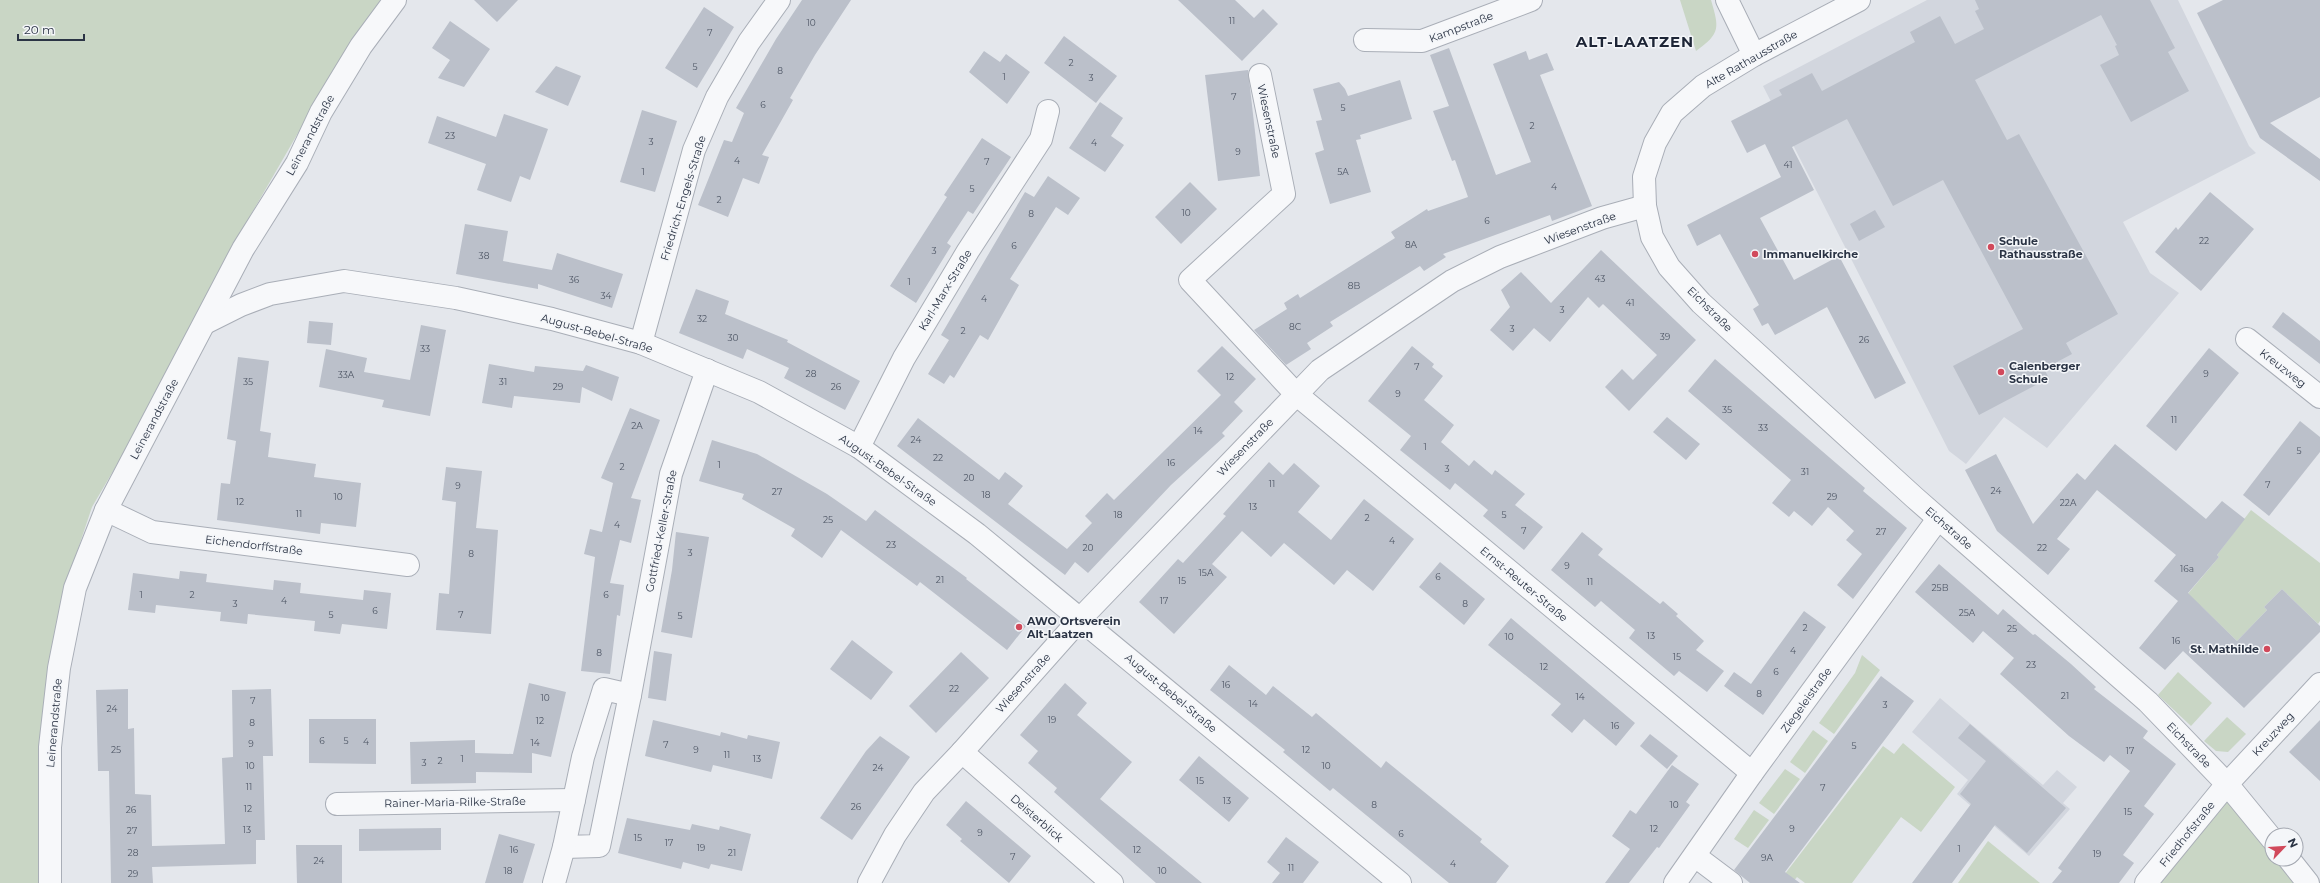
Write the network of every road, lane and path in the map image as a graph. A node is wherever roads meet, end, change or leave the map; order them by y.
1 (395, 0) edge
2 (779, 0) edge
3 (1531, 0) edge
4 (1727, 0) edge
5 (1859, 0) edge
6 (1365, 40) dead end
7 (1754, 55) junction
8 (1260, 75) dead end
9 (1048, 111) dead end
10 (1645, 206) junction
11 (205, 323) junction
12 (2246, 339) dead end
13 (641, 343) junction
14 (707, 370) junction
15 (1296, 394) junction
16 (2320, 397) edge
17 (859, 447) junction
18 (106, 510) junction
19 (1938, 519) junction
20 (408, 565) dead end
21 (1081, 618) junction
22 (2320, 684) edge
23 (630, 695) junction
24 (962, 752) junction
25 (1752, 773) junction
26 (2227, 784) junction
27 (574, 800) junction
28 (337, 804) dead end
29 (2264, 829) edge
30 (564, 847) junction
31 (1695, 856) junction
32 (2295, 867) edge
33 (50, 883) edge
34 (554, 883) edge
35 (869, 883) edge
36 (1112, 883) edge
37 (1400, 883) edge
38 (1675, 883) edge
39 (1730, 883) edge
40 (2146, 883) edge
41 (2308, 883) edge

1 - 11 street, Leinerandstraße
2 - 13 street, Friedrich-Engels-Straße
3 - 6 street, Kampstraße
4 - 7 street
5 - 7 street, Alte Rathausstraße
7 - 10 street, Alte Rathausstraße
8 - 15 street, Wiesenstraße
9 - 17 street, Karl-Marx-Straße
10 - 15 street, Wiesenstraße
10 - 19 street, Eichstraße
11 - 13 street, August-Bebel-Straße
11 - 18 street, Leinerandstraße
12 - 16 street, Kreuzweg
13 - 14 street, August-Bebel-Straße
14 - 17 street, August-Bebel-Straße
14 - 23 street, Gottfried-Keller-Straße
15 - 21 street, Wiesenstraße
15 - 25 street, Ernst-Reuter-Straße
17 - 21 street, August-Bebel-Straße
18 - 20 street, Eichendorffstraße
18 - 33 street, Leinerandstraße
19 - 25 street, Ziegeleistraße
19 - 26 street, Eichstraße
21 - 24 street, Wiesenstraße
21 - 37 street, August-Bebel-Straße
22 - 26 street, Kreuzweg
23 - 27 street
23 - 30 street, Gottfried-Keller-Straße
24 - 35 street, Wiesenstraße
24 - 36 street, Deisterblick
25 - 31 street, Ziegeleistraße
26 - 29 street, Eichstraße
26 - 40 street, Friedhofstraße
27 - 28 street, Rainer-Maria-Rilke-Straße
27 - 30 street
30 - 34 street
31 - 38 street, Ziegeleistraße
31 - 39 street
32 - 41 street

